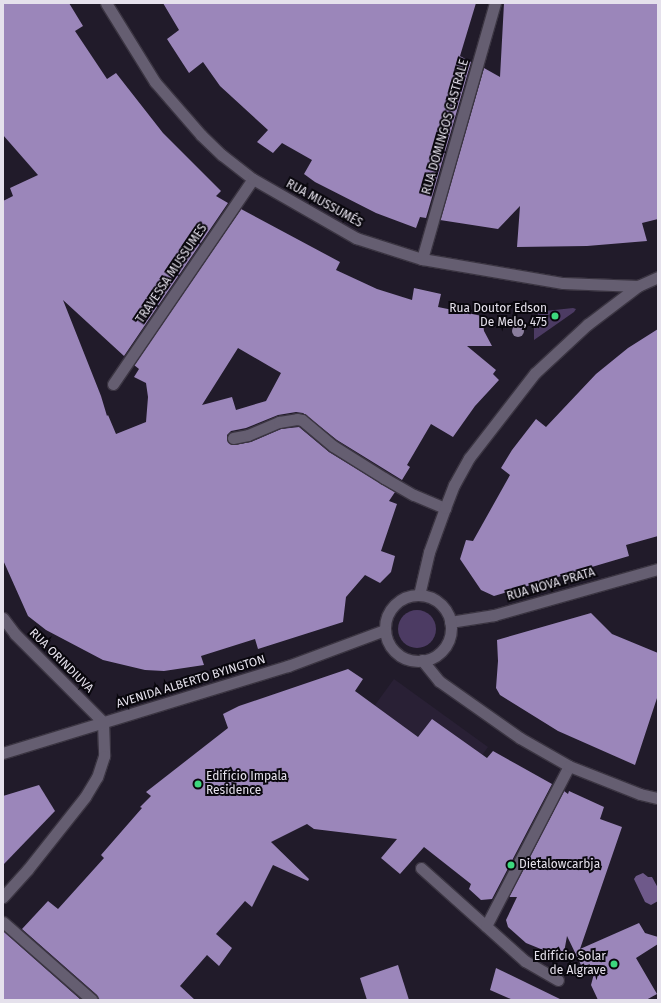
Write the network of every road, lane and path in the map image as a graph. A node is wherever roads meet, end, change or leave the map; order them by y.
1 (106, 3) edge
2 (495, 3) edge
3 (253, 179) junction
4 (422, 259) junction
5 (658, 277) edge
6 (638, 286) junction
7 (113, 384) dead end
8 (233, 438) dead end
9 (445, 508) junction
10 (658, 569) edge
11 (419, 595) junction
12 (3, 618) edge
13 (450, 622) junction
14 (385, 630) junction
15 (422, 660) junction
16 (103, 722) junction
17 (3, 753) edge
18 (569, 766) junction
19 (658, 798) edge
20 (421, 868) dead end
21 (3, 897) edge
22 (3, 922) edge
23 (486, 926) junction
24 (558, 980) dead end
25 (92, 1000) edge

1 - 3 street, RUA MUSSUMÉS
2 - 4 street, RUA DOMINGOS CASTRALE
3 - 4 street, RUA MUSSUMÉS
3 - 7 street, TRAVESSA MUSSUMES
4 - 6 street, RUA MUSSUMÉS
5 - 6 street, RUA MUSSUMÉS
6 - 9 street
8 - 9 street
9 - 11 street
10 - 13 street, RUA NOVA PRATA
11 - 13 street
11 - 14 street
12 - 16 street, RUA ORINDIUVA
13 - 15 street
14 - 15 street
14 - 16 street, AVENIDA ALBERTO BYINGTON
15 - 18 street
16 - 17 street, AVENIDA ALBERTO BYINGTON
16 - 21 street
18 - 19 street
18 - 23 street
20 - 23 street
22 - 25 street
23 - 24 street

